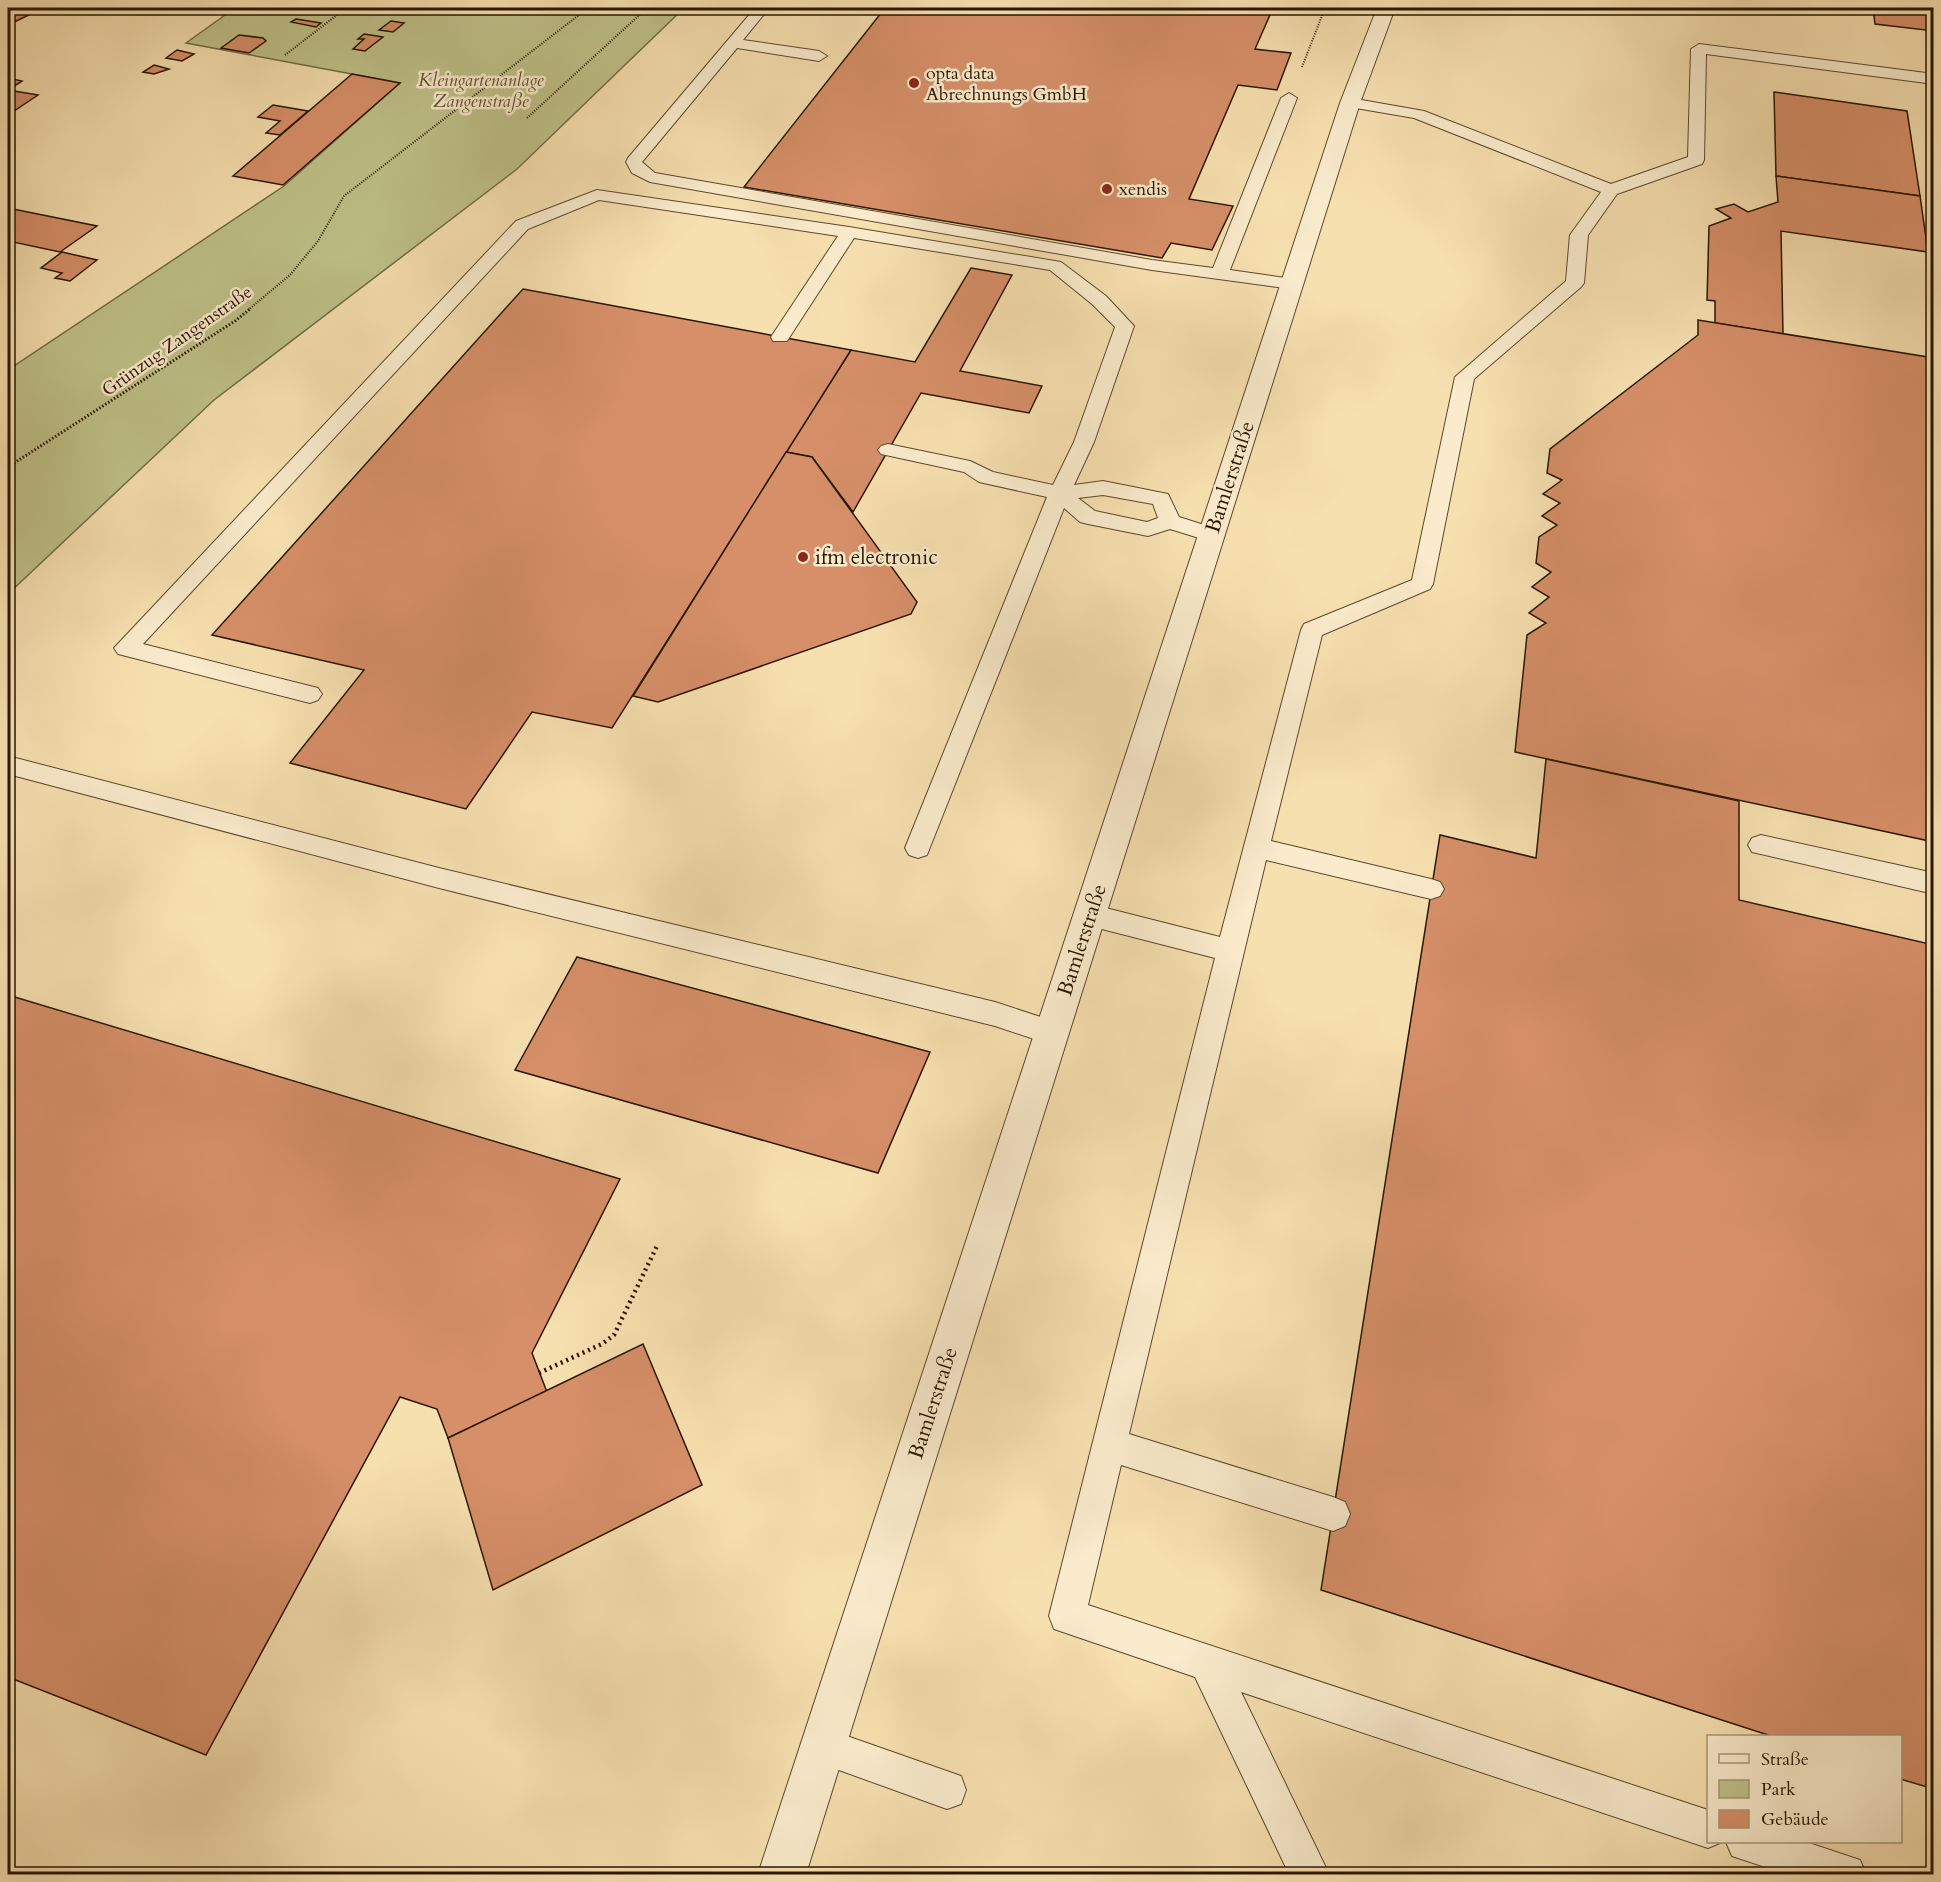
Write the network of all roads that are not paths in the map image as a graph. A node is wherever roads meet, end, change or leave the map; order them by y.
1 (762, 8) edge
2 (1386, 8) edge
3 (732, 43) junction
4 (819, 56) dead end
5 (1934, 79) edge
6 (1289, 98) road end
7 (1350, 103) junction
8 (1611, 190) junction
9 (849, 232) junction
10 (1220, 274) junction
11 (1292, 284) junction
12 (780, 337) dead end
13 (888, 450) dead end
14 (1059, 493) junction
15 (1170, 521) junction
16 (1212, 534) junction
17 (310, 694) dead end
18 (8, 765) edge
19 (1761, 845) dead end
20 (918, 848) dead end
21 (1256, 848) junction
22 (1934, 884) edge
23 (1431, 889) dead end
24 (1090, 915) junction
25 (1230, 951) junction
26 (1052, 1033) junction
27 (1111, 1445) junction
28 (1333, 1514) dead end
29 (1208, 1664) junction
30 (824, 1747) junction
31 (947, 1790) dead end
32 (1707, 1829) edge
33 (1749, 1843) edge
34 (782, 1875) edge
35 (1309, 1875) edge
36 (1846, 1875) edge

1 - 3 lane
2 - 7 street, Bamlerstraße
3 - 4 lane
3 - 10 lane
5 - 8 lane
6 - 10 lane
7 - 8 lane
7 - 11 street, Bamlerstraße
8 - 21 lane
9 - 12 lane
9 - 14 lane
9 - 17 lane
10 - 11 lane
11 - 16 street, Bamlerstraße
13 - 14 lane
14 - 15 lane
14 - 15 lane
14 - 20 lane
15 - 16 lane
16 - 24 street, Bamlerstraße
18 - 26 lane
19 - 22 lane
21 - 23 lane
21 - 25 lane
24 - 25 lane
24 - 26 street, Bamlerstraße
25 - 27 lane
26 - 30 street, Bamlerstraße
27 - 28 lane
27 - 29 lane
29 - 32 lane
29 - 35 lane
30 - 31 lane
30 - 34 street, Bamlerstraße
33 - 36 lane

